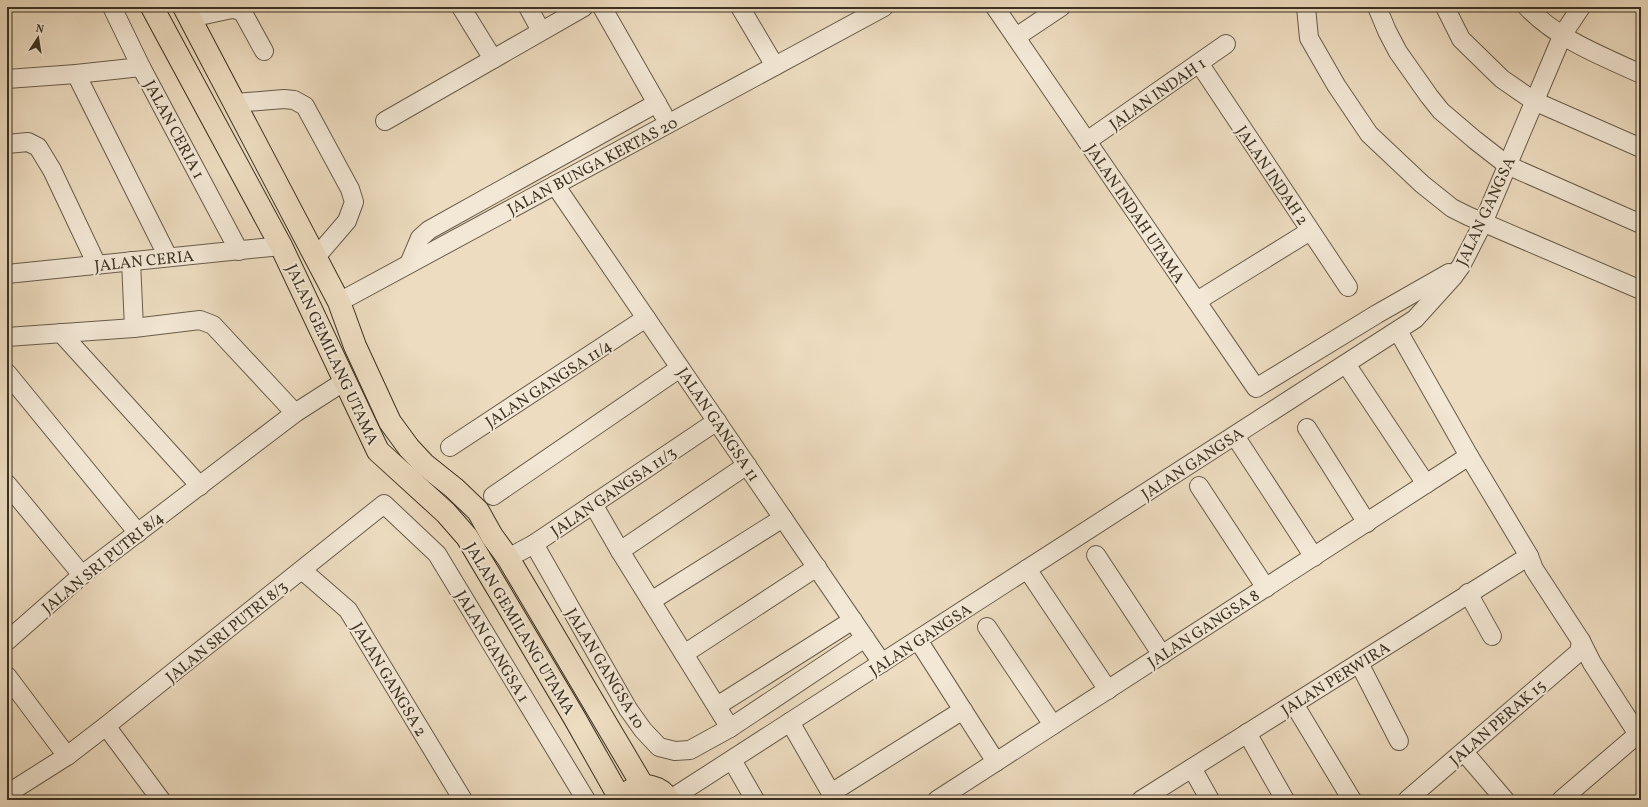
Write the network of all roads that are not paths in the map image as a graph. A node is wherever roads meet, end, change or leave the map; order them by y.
1 (112, 7) edge
2 (152, 7) edge
3 (461, 7) edge
4 (528, 7) edge
5 (584, 7) edge
6 (602, 7) edge
7 (740, 7) edge
8 (884, 7) edge
9 (995, 7) edge
10 (1061, 7) edge
11 (1306, 7) edge
12 (1376, 7) edge
13 (1445, 7) edge
14 (1527, 7) edge
15 (1581, 7) edge
16 (187, 13) edge
17 (541, 31) junction
18 (1562, 34) junction
19 (1016, 37) junction
20 (1226, 44) dead end
21 (264, 51) dead end
22 (493, 59) junction
23 (1199, 63) junction
24 (775, 66) junction
25 (141, 67) junction
26 (76, 74) junction
27 (1641, 74) edge
28 (7, 78) edge
29 (1534, 101) junction
30 (235, 103) junction
31 (656, 103) junction
32 (385, 121) dead end
33 (668, 124) junction
34 (1087, 142) junction
35 (7, 144) edge
36 (1641, 148) edge
37 (1507, 165) junction
38 (555, 185) junction
39 (1483, 222) junction
40 (1641, 224) edge
41 (1310, 231) junction
42 (282, 246) junction
43 (239, 250) junction
44 (168, 257) junction
45 (316, 257) junction
46 (131, 261) junction
47 (409, 264) junction
48 (97, 265) junction
49 (1458, 271) junction
50 (7, 274) edge
51 (1348, 287) dead end
52 (1641, 290) edge
53 (1197, 301) junction
54 (339, 302) junction
55 (646, 318) junction
56 (134, 328) junction
57 (1398, 331) junction
58 (61, 333) junction
59 (7, 337) edge
60 (1346, 364) junction
61 (680, 368) junction
62 (7, 373) edge
63 (345, 381) junction
64 (294, 413) junction
65 (717, 421) junction
66 (1307, 428) dead end
67 (1235, 436) junction
68 (450, 447) dead end
69 (1469, 456) junction
70 (747, 465) junction
71 (7, 484) edge
72 (1426, 484) junction
73 (200, 486) junction
74 (1199, 486) dead end
75 (493, 496) dead end
76 (384, 504) joint
77 (593, 504) junction
78 (783, 518) junction
79 (1367, 523) junction
80 (138, 533) junction
81 (534, 544) junction
82 (620, 551) junction
83 (1096, 555) dead end
84 (1529, 556) junction
85 (1314, 557) junction
86 (508, 558) junction
87 (817, 567) junction
88 (1027, 569) junction
89 (302, 570) junction
90 (82, 575) junction
91 (1266, 588) junction
92 (1468, 594) junction
93 (651, 601) junction
94 (853, 620) junction
95 (987, 627) dead end
96 (1492, 636) dead end
97 (865, 638) junction
98 (918, 640) junction
99 (7, 641) edge
100 (1581, 642) junction
101 (684, 654) junction
102 (1162, 655) junction
103 (882, 663) junction
104 (1359, 663) junction
105 (7, 676) edge
106 (615, 687) junction
107 (1108, 690) junction
108 (1294, 704) junction
109 (717, 706) junction
110 (963, 710) junction
111 (790, 722) junction
112 (607, 725) junction
113 (106, 726) junction
114 (1053, 726) junction
115 (730, 728) junction
116 (1638, 728) edge
117 (1247, 733) junction
118 (1399, 742) dead end
119 (1464, 752) junction
120 (66, 756) junction
121 (732, 760) junction
122 (996, 762) junction
123 (1192, 768) junction
124 (644, 786) junction
125 (7, 794) edge
126 (833, 797) edge
127 (459, 798) edge
128 (677, 798) edge
129 (161, 800) edge
130 (586, 800) edge
131 (621, 800) edge
132 (755, 800) edge
133 (938, 800) edge
134 (1142, 800) edge
135 (1210, 800) edge
136 (1285, 800) edge
137 (1352, 800) edge
138 (1407, 800) edge
139 (1505, 800) edge
140 (1561, 800) edge

1 - 25 street, JALAN CERIA 1
2 - 42 main road, JALAN GEMILANG UTAMA
3 - 22 street
4 - 17 street
5 - 17 street
6 - 31 street
7 - 24 street
8 - 24 street, JALAN BUNGA KERTAS 20
9 - 19 street, JALAN INDAH UTAMA
10 - 19 street
11 - 39 street
12 - 37 street
13 - 29 street
14 - 18 street
15 - 18 street, JALAN GANGSA
16 - 21 street
16 - 30 main road, JALAN GEMILANG UTAMA
17 - 22 street
18 - 27 street
18 - 29 street, JALAN GANGSA
19 - 34 street, JALAN INDAH UTAMA
20 - 23 street, JALAN INDAH 1
22 - 32 street
23 - 34 street, JALAN INDAH 1
23 - 41 street, JALAN INDAH 2
24 - 33 street, JALAN BUNGA KERTAS 20
25 - 26 street
25 - 43 street, JALAN CERIA 1
26 - 28 street
26 - 44 street
29 - 36 street
29 - 37 street, JALAN GANGSA
30 - 45 main road, JALAN GEMILANG UTAMA
30 - 45 street
31 - 33 street
31 - 47 street, JALAN BUNGA KERTAS 20
33 - 38 street, JALAN BUNGA KERTAS 20
34 - 53 street, JALAN INDAH UTAMA
35 - 48 street
37 - 39 street, JALAN GANGSA
37 - 40 street
38 - 47 street, JALAN BUNGA KERTAS 20
38 - 55 street, JALAN GANGSA 11
39 - 49 street, JALAN GANGSA
39 - 52 street
41 - 51 street, JALAN INDAH 2
41 - 53 street
42 - 43 street, JALAN CERIA
42 - 63 main road, JALAN GEMILANG UTAMA
43 - 44 street, JALAN CERIA
44 - 46 street, JALAN CERIA
45 - 54 main road, JALAN GEMILANG UTAMA
46 - 48 street, JALAN CERIA
46 - 56 street
47 - 54 street, JALAN BUNGA KERTAS 20
48 - 50 street, JALAN CERIA
49 - 53 street, JALAN INDAH UTAMA
49 - 57 street, JALAN GANGSA
54 - 86 main road, JALAN GEMILANG UTAMA
55 - 61 street, JALAN GANGSA 11
55 - 68 street, JALAN GANGSA 11/4
56 - 58 street
56 - 64 street
57 - 60 street, JALAN GANGSA
57 - 69 street
58 - 59 street
58 - 73 street
60 - 67 street, JALAN GANGSA
60 - 72 street
61 - 65 street, JALAN GANGSA 11
61 - 75 street
62 - 80 street
63 - 64 street, JALAN SRI PUTRI 8/4
63 - 131 main road, JALAN GEMILANG UTAMA
64 - 73 street, JALAN SRI PUTRI 8/4
65 - 70 street, JALAN GANGSA 11
65 - 77 street, JALAN GANGSA 11/3
66 - 79 street
67 - 85 street
67 - 88 street, JALAN GANGSA
69 - 72 street, JALAN GANGSA 8
69 - 84 street
70 - 78 street, JALAN GANGSA 11
70 - 82 street
71 - 90 street
72 - 79 street, JALAN GANGSA 8
73 - 80 street, JALAN SRI PUTRI 8/4
74 - 91 street
76 - 89 street, JALAN SRI PUTRI 8/3
76 - 130 street, JALAN GANGSA 1
77 - 81 street, JALAN GANGSA 11/3
77 - 82 street
78 - 87 street, JALAN GANGSA 11
78 - 93 street
79 - 85 street, JALAN GANGSA 8
80 - 90 street, JALAN SRI PUTRI 8/4
81 - 86 street, JALAN GANGSA 11/3
81 - 106 street, JALAN GANGSA 10
82 - 93 street
83 - 102 street
84 - 92 street, JALAN PERWIRA
84 - 100 street
85 - 91 street, JALAN GANGSA 8
86 - 112 main road, JALAN GEMILANG UTAMA
87 - 94 street, JALAN GANGSA 11
87 - 101 street
88 - 98 street, JALAN GANGSA
88 - 107 street
89 - 113 street, JALAN SRI PUTRI 8/3
89 - 127 street, JALAN GANGSA 2
90 - 99 street, JALAN SRI PUTRI 8/4
91 - 102 street, JALAN GANGSA 8
92 - 96 street
92 - 104 street, JALAN PERWIRA
93 - 101 street
94 - 97 street, JALAN GANGSA 11
94 - 109 street
95 - 114 street
97 - 103 street, JALAN GANGSA 11
97 - 115 street, JALAN GANGSA 10
98 - 103 street, JALAN GANGSA
98 - 110 street
100 - 116 street
100 - 119 street, JALAN PERAK 15
101 - 109 street
102 - 107 street, JALAN GANGSA 8
103 - 111 street, JALAN GANGSA
104 - 108 street, JALAN PERWIRA
104 - 118 street
105 - 120 street
106 - 112 street
106 - 115 street, JALAN GANGSA 10
107 - 114 street, JALAN GANGSA 8
108 - 117 street, JALAN PERWIRA
108 - 137 street
109 - 115 street
110 - 122 street
110 - 126 street
111 - 121 street, JALAN GANGSA
111 - 126 street
112 - 124 main road, JALAN GEMILANG UTAMA
113 - 120 street, JALAN SRI PUTRI 8/3
113 - 129 street
114 - 122 street, JALAN GANGSA 8
116 - 140 street
117 - 123 street, JALAN PERWIRA
117 - 136 street
119 - 138 street, JALAN PERAK 15
119 - 139 street
120 - 125 street, JALAN SRI PUTRI 8/3
121 - 128 street, JALAN GANGSA
121 - 132 street
122 - 133 street, JALAN GANGSA 8
123 - 134 street, JALAN PERWIRA
123 - 135 street
124 - 128 main road
124 - 131 main road

